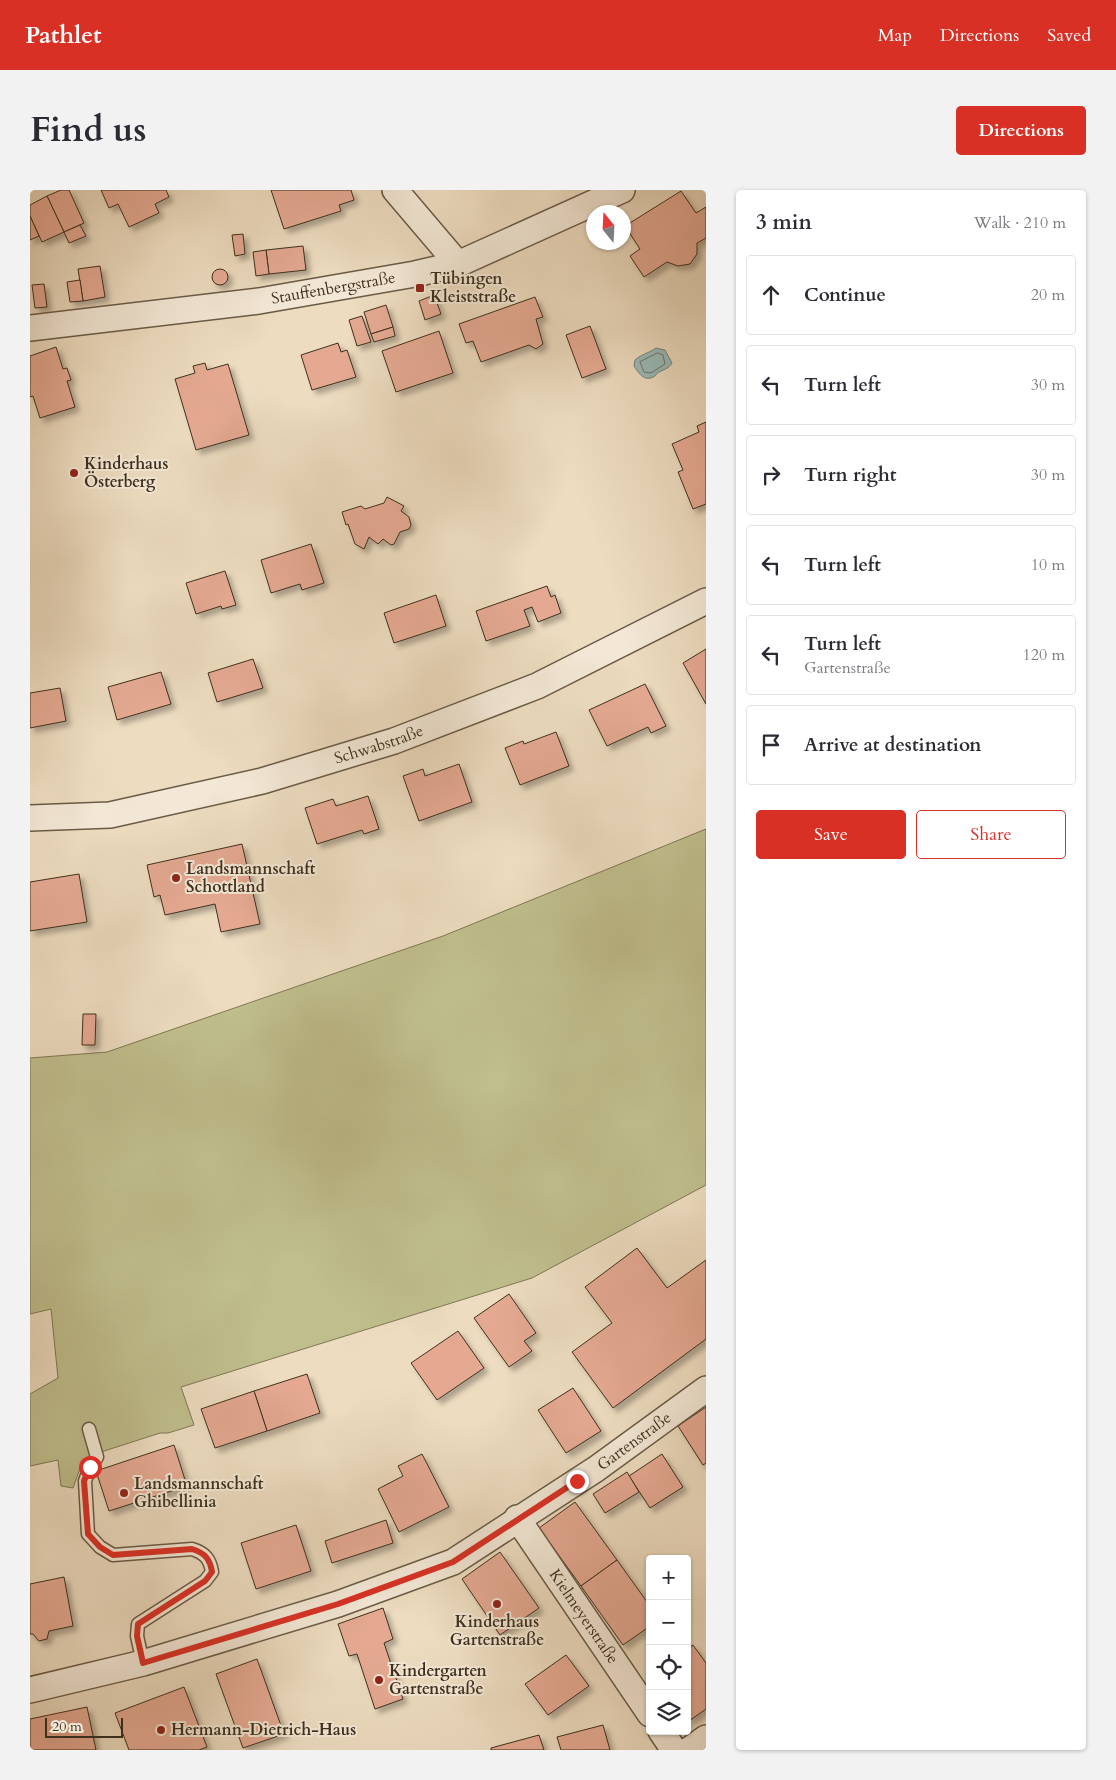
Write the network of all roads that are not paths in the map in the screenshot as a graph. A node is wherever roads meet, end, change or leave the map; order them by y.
1 (396, 190) edge
2 (622, 190) edge
3 (458, 264) junction
4 (30, 328) edge
5 (706, 601) edge
6 (30, 818) edge
7 (706, 1389) edge
8 (89, 1429) dead end
9 (518, 1518) junction
10 (143, 1663) junction
11 (30, 1690) edge
12 (646, 1708) edge
13 (664, 1735) edge
14 (706, 1738) edge
15 (674, 1750) edge
16 (689, 1750) edge

1 - 3 street
2 - 3 street, Stauffenbergstraße
3 - 4 street, Stauffenbergstraße
5 - 6 street, Schwabstraße
7 - 9 street, Gartenstraße
8 - 10 lane
9 - 10 street, Gartenstraße
9 - 12 street, Kielmeyerstraße
10 - 11 street, Gartenstraße
13 - 15 street
14 - 16 street

